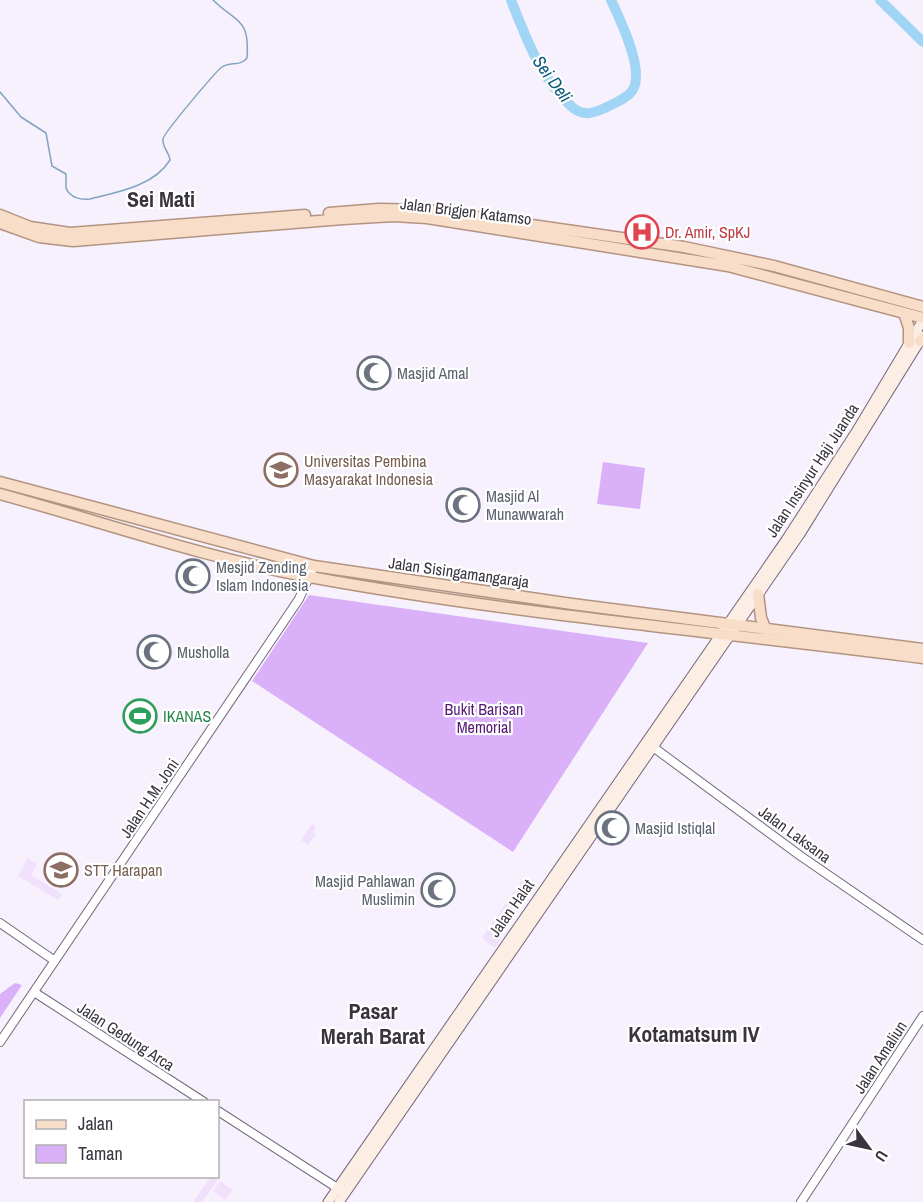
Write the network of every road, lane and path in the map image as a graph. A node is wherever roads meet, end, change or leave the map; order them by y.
1 (0, 214) edge
2 (0, 223) edge
3 (510, 227) junction
4 (920, 304) edge
5 (904, 313) junction
6 (923, 319) edge
7 (919, 339) edge
8 (0, 482) edge
9 (0, 494) edge
10 (312, 572) junction
11 (758, 594) junction
12 (729, 629) junction
13 (766, 630) junction
14 (923, 649) edge
15 (923, 658) edge
16 (653, 747) junction
17 (0, 923) edge
18 (923, 940) edge
19 (55, 961) junction
20 (34, 992) junction
21 (923, 1016) edge
22 (0, 1042) edge
23 (202, 1100) edge
24 (219, 1112) edge
25 (341, 1195) edge
26 (328, 1202) edge
27 (801, 1202) edge

1 - 3 main road, Jalan Brigjen Katamso
2 - 3 main road, Jalan Brigjen Katamso
3 - 4 main road, Jalan Brigjen Katamso
3 - 5 main road, Jalan Brigjen Katamso
5 - 6 main road, Jalan Brigjen Katamso
5 - 7 main road
6 - 7 main road, Jalan Insinyur Haji Juanda
7 - 11 main road, Jalan Insinyur Haji Juanda
7 - 12 main road, Jalan Insinyur Haji Juanda
8 - 10 main road, Jalan Sisingamangaraja
9 - 10 main road, Jalan Sisingamangaraja
10 - 12 main road, Jalan Sisingamangaraja
10 - 19 street, Jalan H.M. Joni
11 - 12 main road, Jalan Insinyur Haji Juanda
11 - 13 main road
12 - 13 main road, Jalan Sisingamangaraja
12 - 15 main road, Jalan Sisingamangaraja
12 - 16 main road, Jalan Halat
12 - 25 main road, Jalan Halat
13 - 14 main road, Jalan Sisingamangaraja
16 - 18 street, Jalan Laksana
16 - 25 main road, Jalan Halat
17 - 19 street
19 - 20 street, Jalan H.M. Joni
20 - 22 street, Jalan H.M. Joni
20 - 23 street, Jalan Gedung Arca
21 - 27 street, Jalan Amaliun
24 - 25 street
25 - 26 main road, Jalan Halat

